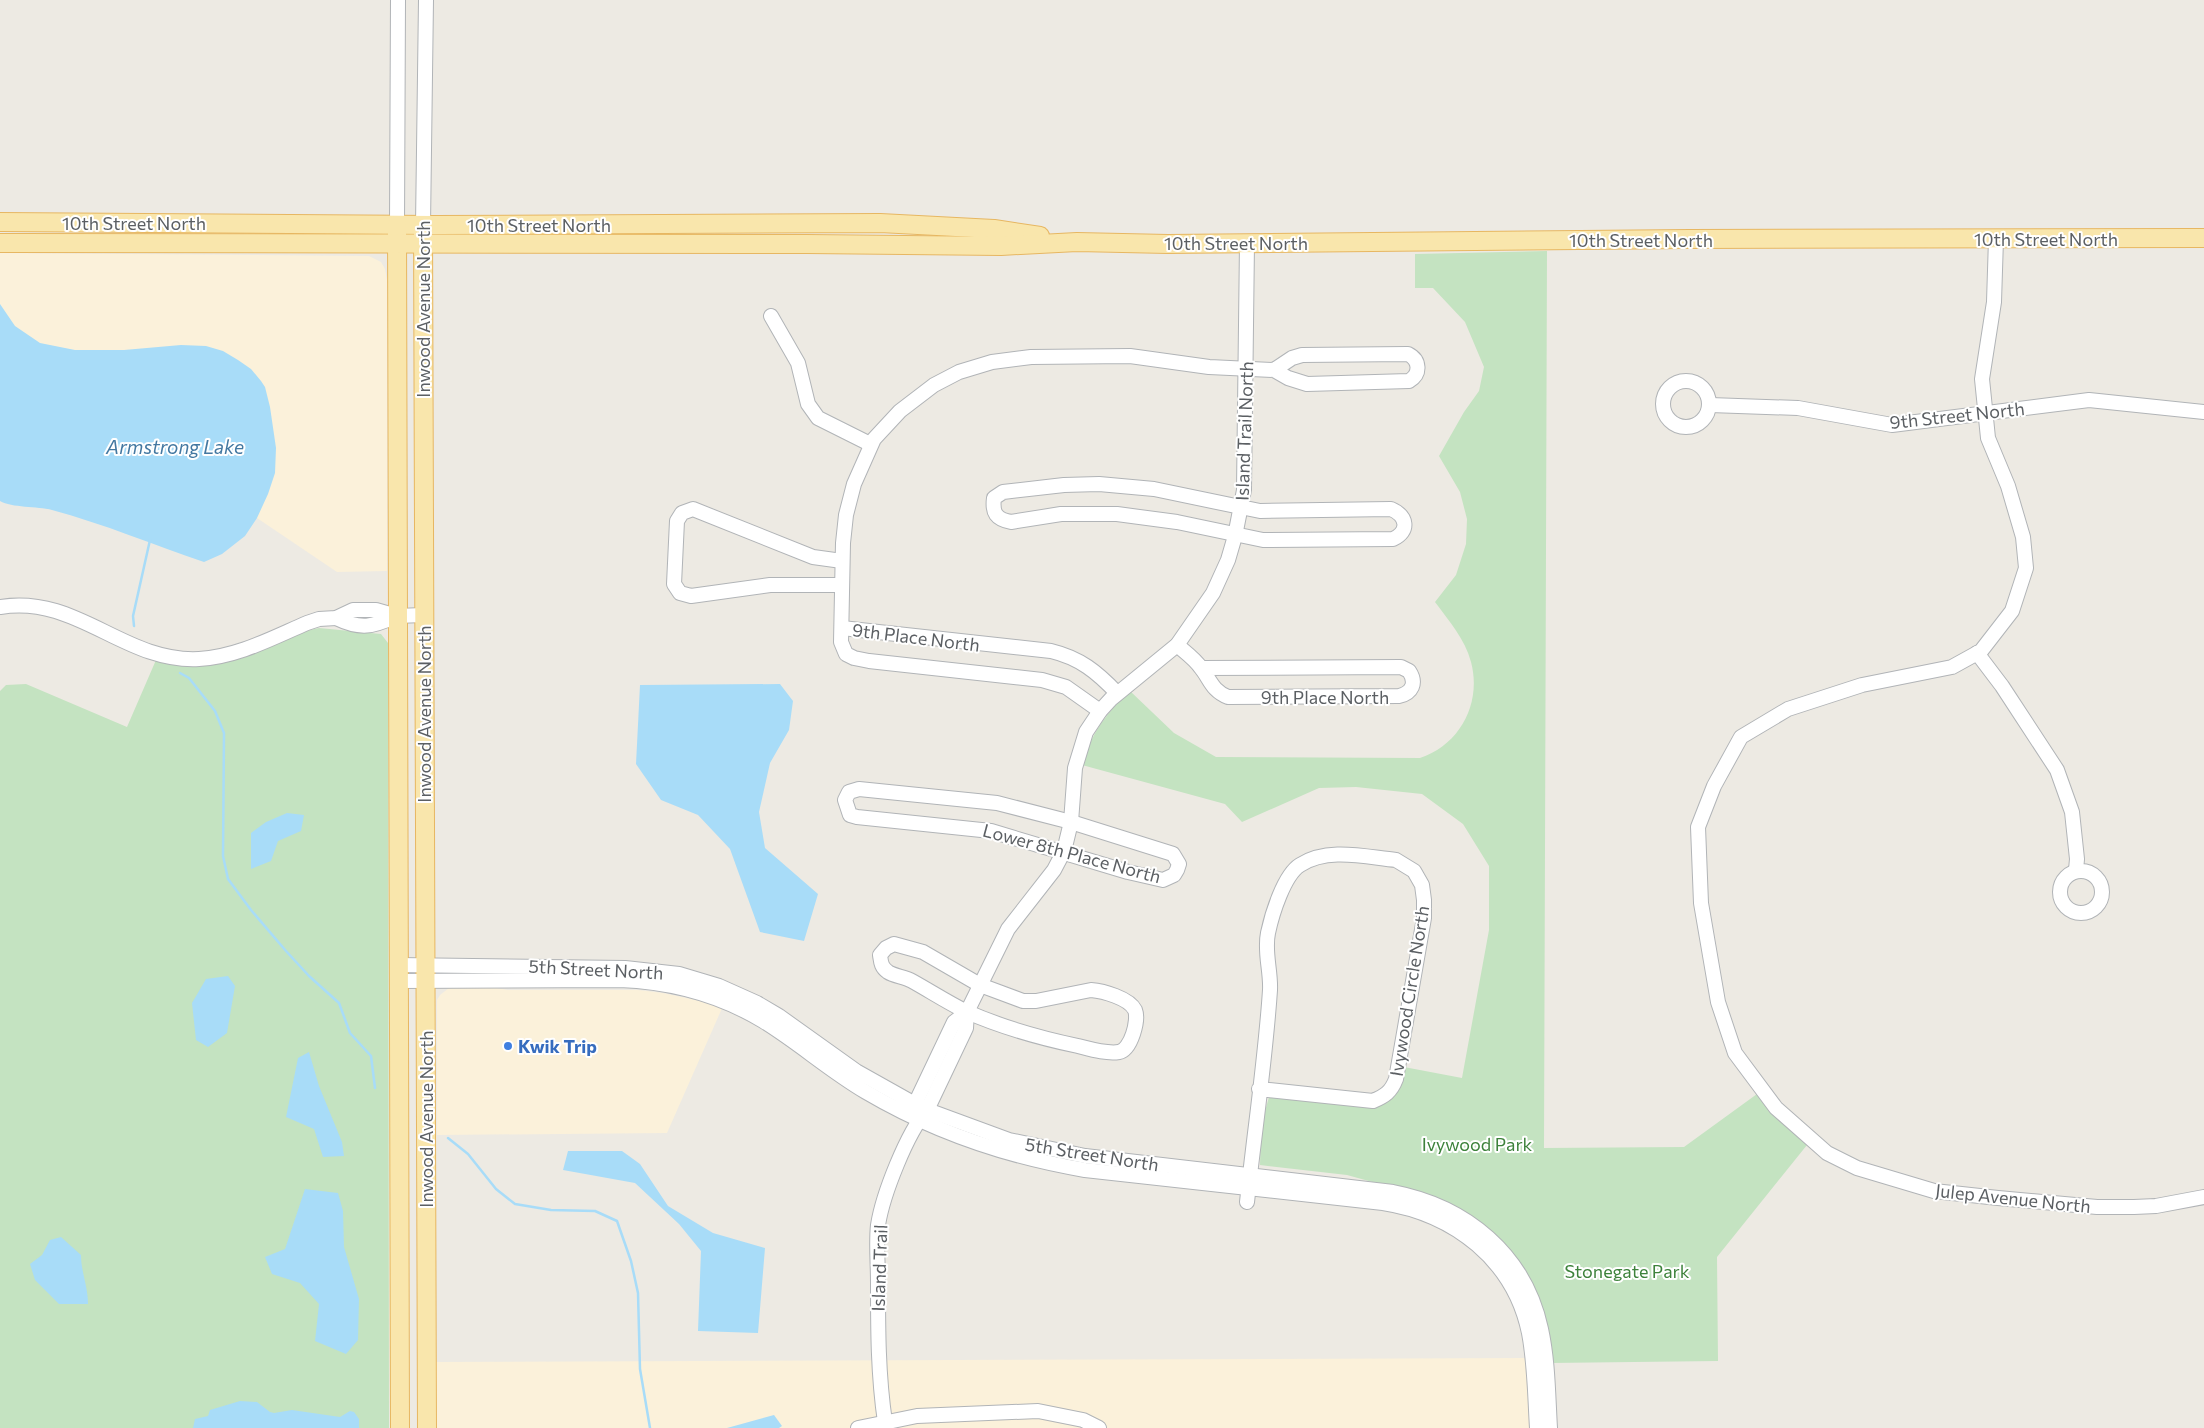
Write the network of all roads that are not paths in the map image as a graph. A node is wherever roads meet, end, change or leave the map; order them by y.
1 (398, 0) edge
2 (426, 0) edge
3 (0, 222) edge
4 (397, 225) junction
5 (423, 225) junction
6 (2204, 238) edge
7 (1996, 239) junction
8 (1077, 242) junction
9 (0, 243) edge
10 (1247, 243) junction
11 (397, 245) junction
12 (422, 245) junction
13 (771, 316) dead end
14 (1247, 369) junction
15 (1274, 370) junction
16 (1710, 405) dead end
17 (1985, 412) junction
18 (2204, 412) edge
19 (870, 444) junction
20 (1241, 507) junction
21 (1235, 536) junction
22 (842, 561) junction
23 (841, 585) junction
24 (0, 607) edge
25 (423, 615) junction
26 (397, 616) junction
27 (842, 628) junction
28 (1177, 645) junction
29 (1977, 653) junction
30 (1202, 668) junction
31 (1116, 693) junction
32 (1100, 711) junction
33 (1072, 822) junction
34 (1064, 852) junction
35 (2076, 870) dead end
36 (398, 973) junction
37 (426, 973) junction
38 (980, 984) junction
39 (967, 1012) junction
40 (1259, 1089) junction
41 (920, 1111) junction
42 (1248, 1189) junction
43 (2204, 1197) edge
44 (885, 1422) junction
45 (400, 1428) edge
46 (427, 1428) edge
47 (858, 1428) edge
48 (1099, 1428) edge
49 (1537, 1428) edge
50 (1550, 1428) edge

1 - 4 street, Inwood Avenue North
2 - 5 street, Inwood Avenue North
3 - 4 main road, 10th Street North
4 - 5 main road, 10th Street North
4 - 11 main road, Inwood Avenue North
5 - 8 main road, 10th Street North
5 - 12 main road, Inwood Avenue North
6 - 7 main road, 10th Street North
7 - 10 main road, 10th Street North
7 - 17 street, Julep Avenue North
8 - 10 main road, 10th Street North
8 - 12 main road, 10th Street North
9 - 11 main road, 10th Street North
10 - 14 street, Island Trail North
11 - 12 main road, 10th Street North
11 - 26 main road, Inwood Avenue North
12 - 25 main road, Inwood Avenue North
13 - 19 street
14 - 15 street
14 - 19 street
14 - 20 street, Island Trail North
15 - 15 street
16 - 17 street, 9th Street North
17 - 18 street, 9th Street North
17 - 29 street, Julep Avenue North
19 - 22 street
20 - 21 street, Island Trail North
20 - 21 street
20 - 21 street
21 - 28 street, Island Trail North
22 - 23 street
22 - 23 street
23 - 27 street
24 - 26 street
25 - 26 street
25 - 37 main road, Inwood Avenue North
26 - 36 main road, Inwood Avenue North
27 - 31 street, 9th Place North
27 - 32 street, 9th Place North
28 - 30 street, 9th Place North
28 - 31 street, Island Trail North
29 - 35 street
29 - 43 street, Julep Avenue North
30 - 30 street, 9th Place North
31 - 32 street, Island Trail North
32 - 33 street, Island Trail North
33 - 34 street, Island Trail North
33 - 34 street, Lower 8th Place North
33 - 34 street, Lower 8th Place North
34 - 38 street, Island Trail North
36 - 37 street, 5th Street North
36 - 45 main road, Inwood Avenue North
37 - 41 street, 5th Street North
37 - 46 main road, Inwood Avenue North
38 - 39 street, Island Trail North
38 - 39 street
38 - 39 street
39 - 41 street, Island Trail North
40 - 40 street, Ivywood Circle North
40 - 42 street, Ivywood Circle North
41 - 42 street, 5th Street North
41 - 44 street, Island Trail
42 - 49 street, 5th Street North
42 - 50 street, 5th Street North
44 - 47 street
44 - 48 street

